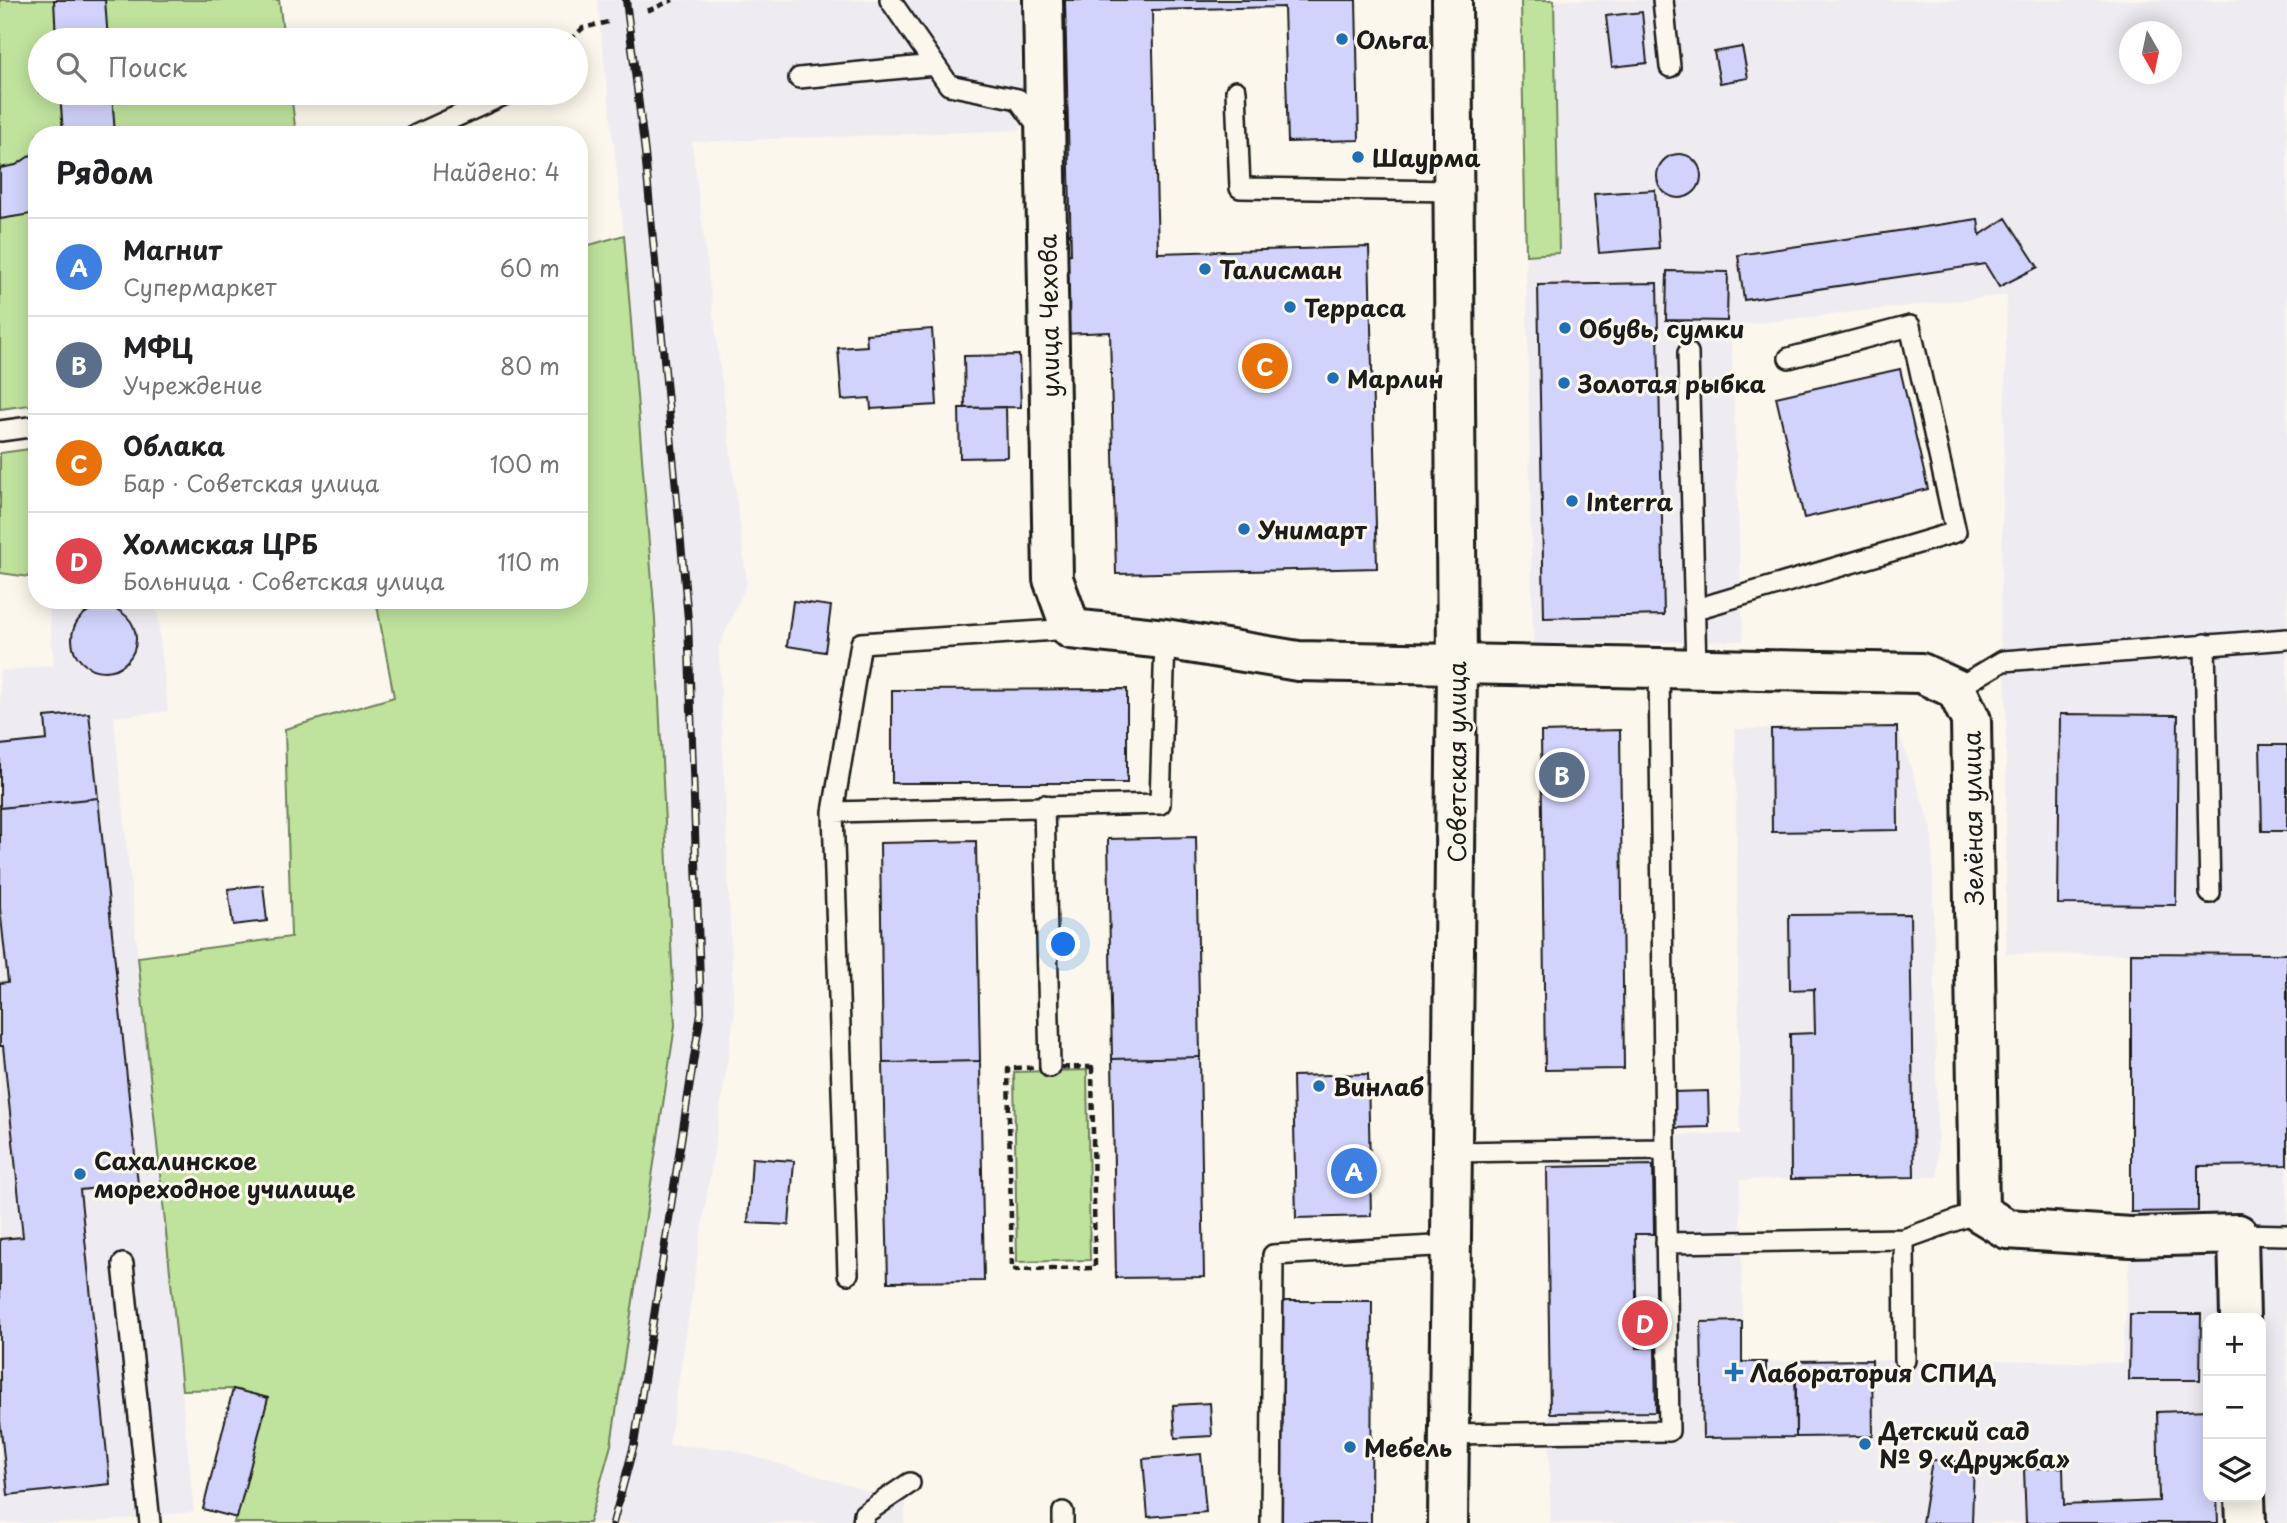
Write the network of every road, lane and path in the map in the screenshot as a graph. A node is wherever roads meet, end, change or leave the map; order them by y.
1 (673, 0) edge
2 (890, 0) edge
3 (1043, 0) edge
4 (1452, 0) edge
5 (1663, 0) edge
6 (647, 10) dead end
7 (608, 22) dead end
8 (587, 28) edge
9 (935, 65) junction
10 (1670, 67) dead end
11 (799, 78) dead end
12 (1236, 90) dead end
13 (482, 105) edge
14 (436, 126) edge
15 (1044, 134) junction
16 (1454, 191) junction
17 (1688, 353) dead end
18 (1789, 358) dead end
19 (28, 427) edge
20 (0, 431) edge
21 (1696, 609) junction
22 (1071, 629) junction
23 (1165, 639) junction
24 (2287, 639) edge
25 (2205, 644) junction
26 (1457, 666) junction
27 (1678, 667) junction
28 (1956, 689) junction
29 (1044, 805) junction
30 (832, 812) junction
31 (2210, 893) dead end
32 (1050, 1067) junction
33 (1665, 1149) junction
34 (1453, 1152) junction
35 (1979, 1212) junction
36 (2238, 1234) junction
37 (2287, 1234) edge
38 (1904, 1239) junction
39 (1666, 1243) junction
40 (1452, 1245) junction
41 (123, 1264) dead end
42 (848, 1274) dead end
43 (2240, 1313) edge
44 (1905, 1360) dead end
45 (1450, 1434) junction
46 (910, 1483) dead end
47 (2245, 1502) edge
48 (150, 1523) edge
49 (863, 1523) edge
50 (1271, 1523) edge
51 (1448, 1523) edge
52 (2246, 1523) edge

1 - 6 path
2 - 9 lane
3 - 15 street, улица Чехова
4 - 16 street, Советская улица
5 - 10 lane
7 - 8 path
9 - 11 lane
9 - 15 lane
12 - 16 lane
13 - 14 lane
15 - 22 street, улица Чехова
16 - 26 street, Советская улица
17 - 21 lane
18 - 21 lane
19 - 20 lane
21 - 27 lane
22 - 23 street
22 - 30 lane
23 - 26 street
23 - 29 lane
24 - 25 lane
25 - 28 lane
25 - 31 lane
26 - 27 street
26 - 34 street, Советская улица
27 - 28 street
27 - 33 lane
28 - 35 street, Зелёная улица
29 - 30 lane
29 - 32 lane
30 - 42 lane
32 - 32 path
33 - 34 lane
33 - 39 lane
34 - 40 street, Советская улица
35 - 36 street
35 - 38 lane
36 - 37 lane
36 - 43 street
38 - 39 lane
38 - 44 lane
39 - 45 lane
40 - 45 street, Советская улица
40 - 50 lane
41 - 48 lane
45 - 51 street, Советская улица
46 - 49 lane
47 - 52 street

